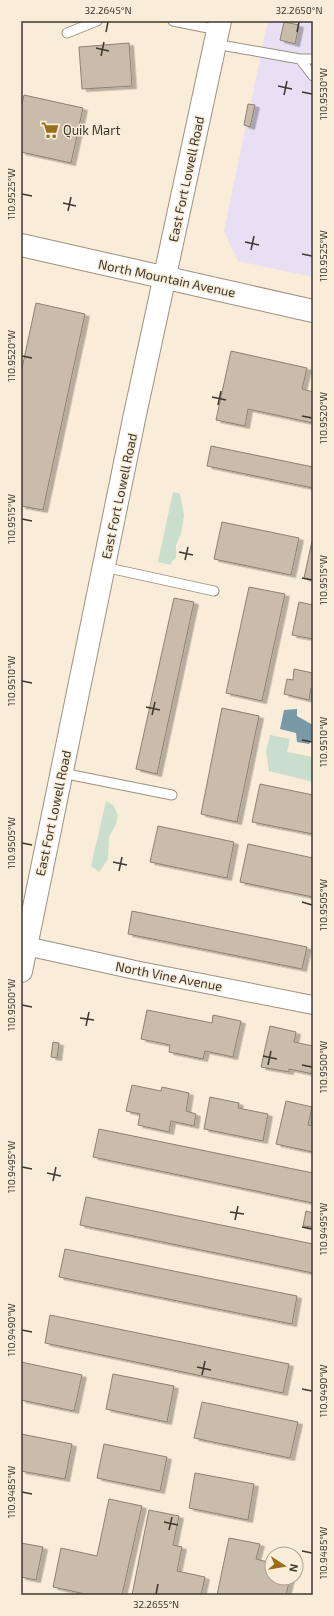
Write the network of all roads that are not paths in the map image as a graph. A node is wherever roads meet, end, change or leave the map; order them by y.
1 (97, 21) edge
2 (172, 21) edge
3 (67, 32) dead end
4 (218, 32) edge
5 (300, 59) junction
6 (313, 59) edge
7 (313, 76) edge
8 (21, 245) edge
9 (165, 278) junction
10 (313, 311) edge
11 (104, 567) junction
12 (214, 591) dead end
13 (62, 773) junction
14 (172, 795) dead end
15 (26, 946) junction
16 (21, 971) edge
17 (313, 1005) edge

1 - 3 lane
2 - 4 lane
4 - 5 lane
4 - 9 main road, East Fort Lowell Road
5 - 6 lane
5 - 7 lane
8 - 9 main road, North Mountain Avenue
9 - 10 main road, North Mountain Avenue
9 - 11 main road, East Fort Lowell Road
11 - 12 lane
11 - 13 main road, East Fort Lowell Road
13 - 14 lane
13 - 15 main road, East Fort Lowell Road
15 - 16 main road, East Fort Lowell Road
15 - 17 street, North Vine Avenue

